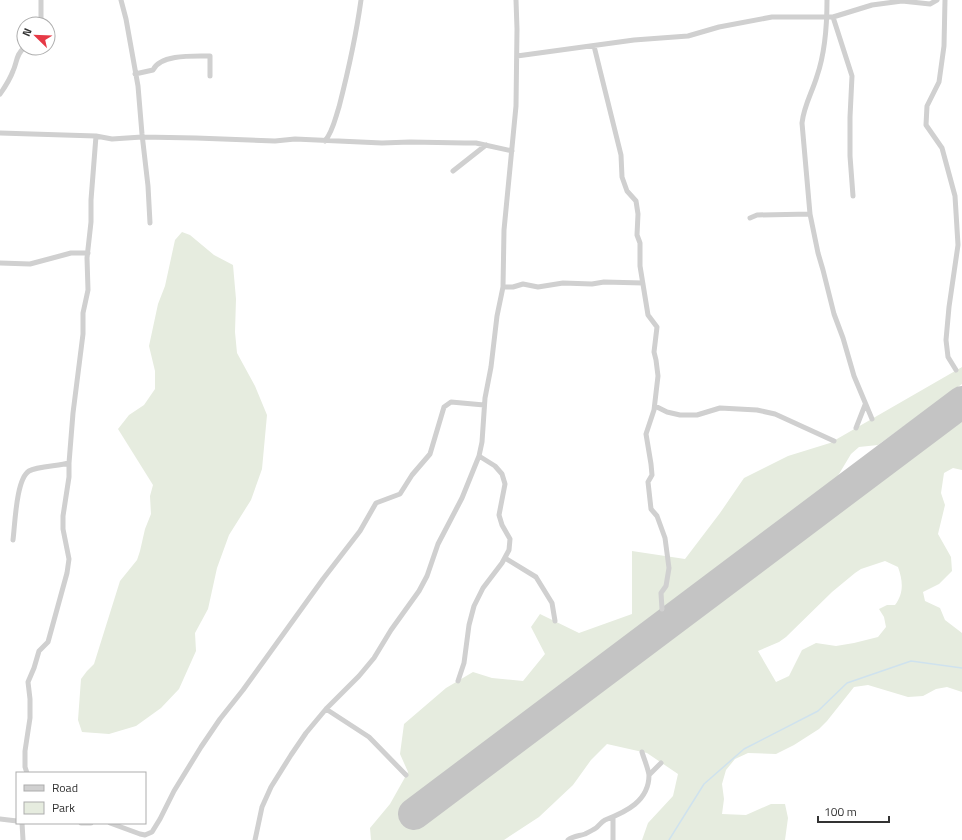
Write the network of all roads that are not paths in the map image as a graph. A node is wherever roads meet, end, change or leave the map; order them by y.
1 (41, 0) edge
2 (121, 0) edge
3 (361, 0) edge
4 (516, 0) edge
5 (827, 0) edge
6 (937, 0) edge
7 (945, 0) edge
8 (41, 16) edge
9 (827, 17) junction
10 (833, 17) junction
11 (594, 46) junction
12 (18, 56) edge
13 (517, 56) junction
14 (135, 74) junction
15 (210, 76) dead end
16 (0, 94) edge
17 (0, 132) edge
18 (96, 136) junction
19 (142, 137) junction
20 (325, 141) junction
21 (486, 145) junction
22 (512, 151) junction
23 (453, 171) dead end
24 (853, 196) dead end
25 (810, 214) junction
26 (750, 218) dead end
27 (150, 223) dead end
28 (88, 253) junction
29 (0, 264) edge
30 (643, 284) junction
31 (503, 287) junction
32 (956, 370) dead end
33 (484, 405) junction
34 (865, 405) junction
35 (655, 406) junction
36 (872, 419) dead end
37 (856, 428) dead end
38 (834, 440) dead end
39 (479, 456) junction
40 (69, 463) junction
41 (13, 540) dead end
42 (505, 558) junction
43 (662, 610) dead end
44 (555, 621) dead end
45 (458, 681) dead end
46 (326, 709) junction
47 (642, 752) dead end
48 (661, 762) dead end
49 (27, 772) edge
50 (406, 775) dead end
51 (649, 775) junction
52 (613, 818) junction
53 (0, 819) edge
54 (16, 821) edge
55 (22, 824) edge
56 (113, 824) edge
57 (23, 840) edge
58 (255, 840) edge
59 (568, 840) edge
60 (613, 840) edge

1 - 8 street
2 - 14 street
3 - 20 street
4 - 13 street
5 - 9 street
6 - 10 street
7 - 32 street
9 - 10 street
9 - 11 street
9 - 25 street
10 - 24 street
11 - 13 street
11 - 30 street
12 - 16 street
13 - 22 street
14 - 15 street
14 - 19 street
17 - 18 street
18 - 19 street
18 - 28 street
19 - 20 street
19 - 27 street
20 - 21 street
21 - 22 street
21 - 23 street
22 - 31 street
25 - 26 street
25 - 34 street
28 - 29 street
28 - 40 street
30 - 31 street
30 - 35 street
31 - 33 street
33 - 39 street
33 - 56 street
34 - 36 street
34 - 37 street
35 - 38 street
35 - 43 street
39 - 42 street
39 - 46 street
40 - 41 street
40 - 49 street
42 - 44 street
42 - 45 street
46 - 50 street
46 - 58 street
47 - 51 street
48 - 51 street
51 - 52 street
52 - 59 street
52 - 60 street
53 - 54 street
55 - 57 street

